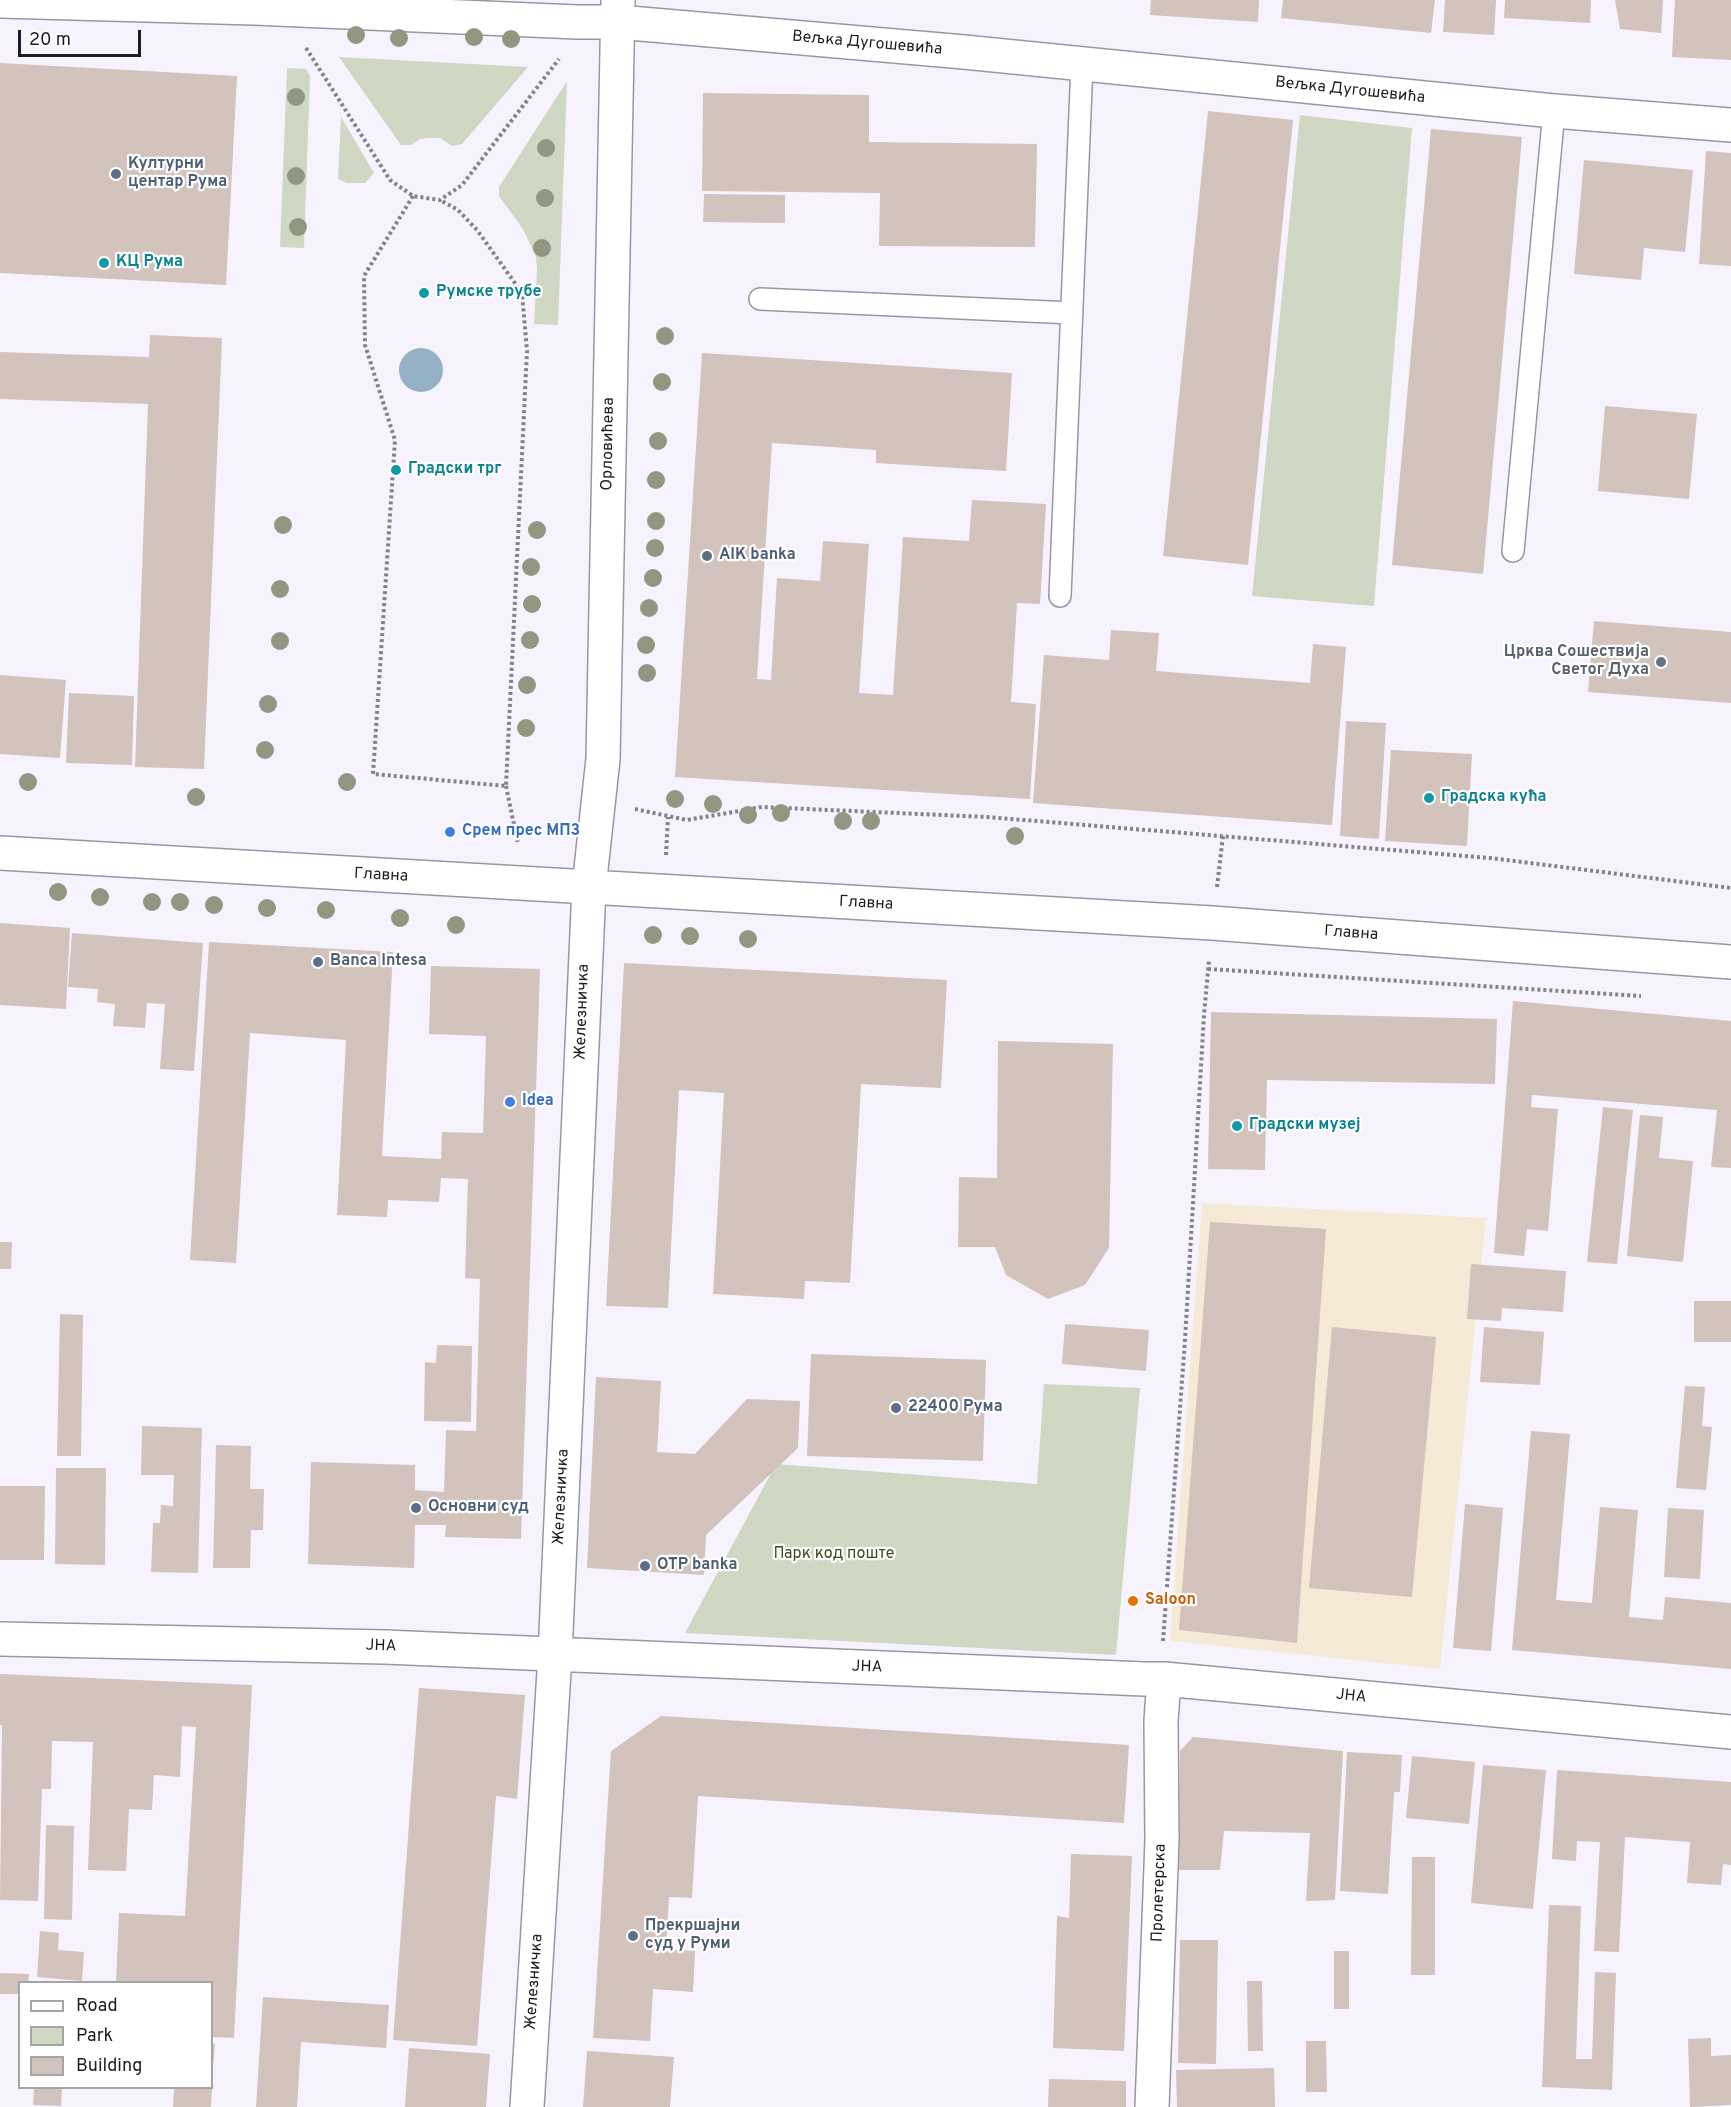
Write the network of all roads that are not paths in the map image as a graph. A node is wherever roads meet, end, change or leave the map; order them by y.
1 (0, 0) edge
2 (618, 11) edge
3 (1082, 64) junction
4 (1554, 111) junction
5 (1731, 125) edge
6 (760, 299) dead end
7 (1072, 313) junction
8 (1513, 551) dead end
9 (1060, 596) dead end
10 (0, 853) edge
11 (589, 887) junction
12 (1731, 962) edge
13 (0, 1639) edge
14 (555, 1655) junction
15 (1154, 1679) junction
16 (1731, 1732) edge
17 (527, 2107) edge
18 (1152, 2107) edge

1 - 2 street, Вељка Дугошевића
2 - 3 street, Вељка Дугошевића
2 - 11 street, Орловићева
3 - 4 street, Вељка Дугошевића
3 - 7 lane
4 - 5 street, Вељка Дугошевића
4 - 8 lane
6 - 7 lane
7 - 9 lane
10 - 11 street, Главна
11 - 12 street, Главна
11 - 14 street, Железничка
13 - 14 street, ЈНА
14 - 15 street, ЈНА
14 - 17 street, Железничка
15 - 16 street, ЈНА
15 - 18 street, Пролетерска

